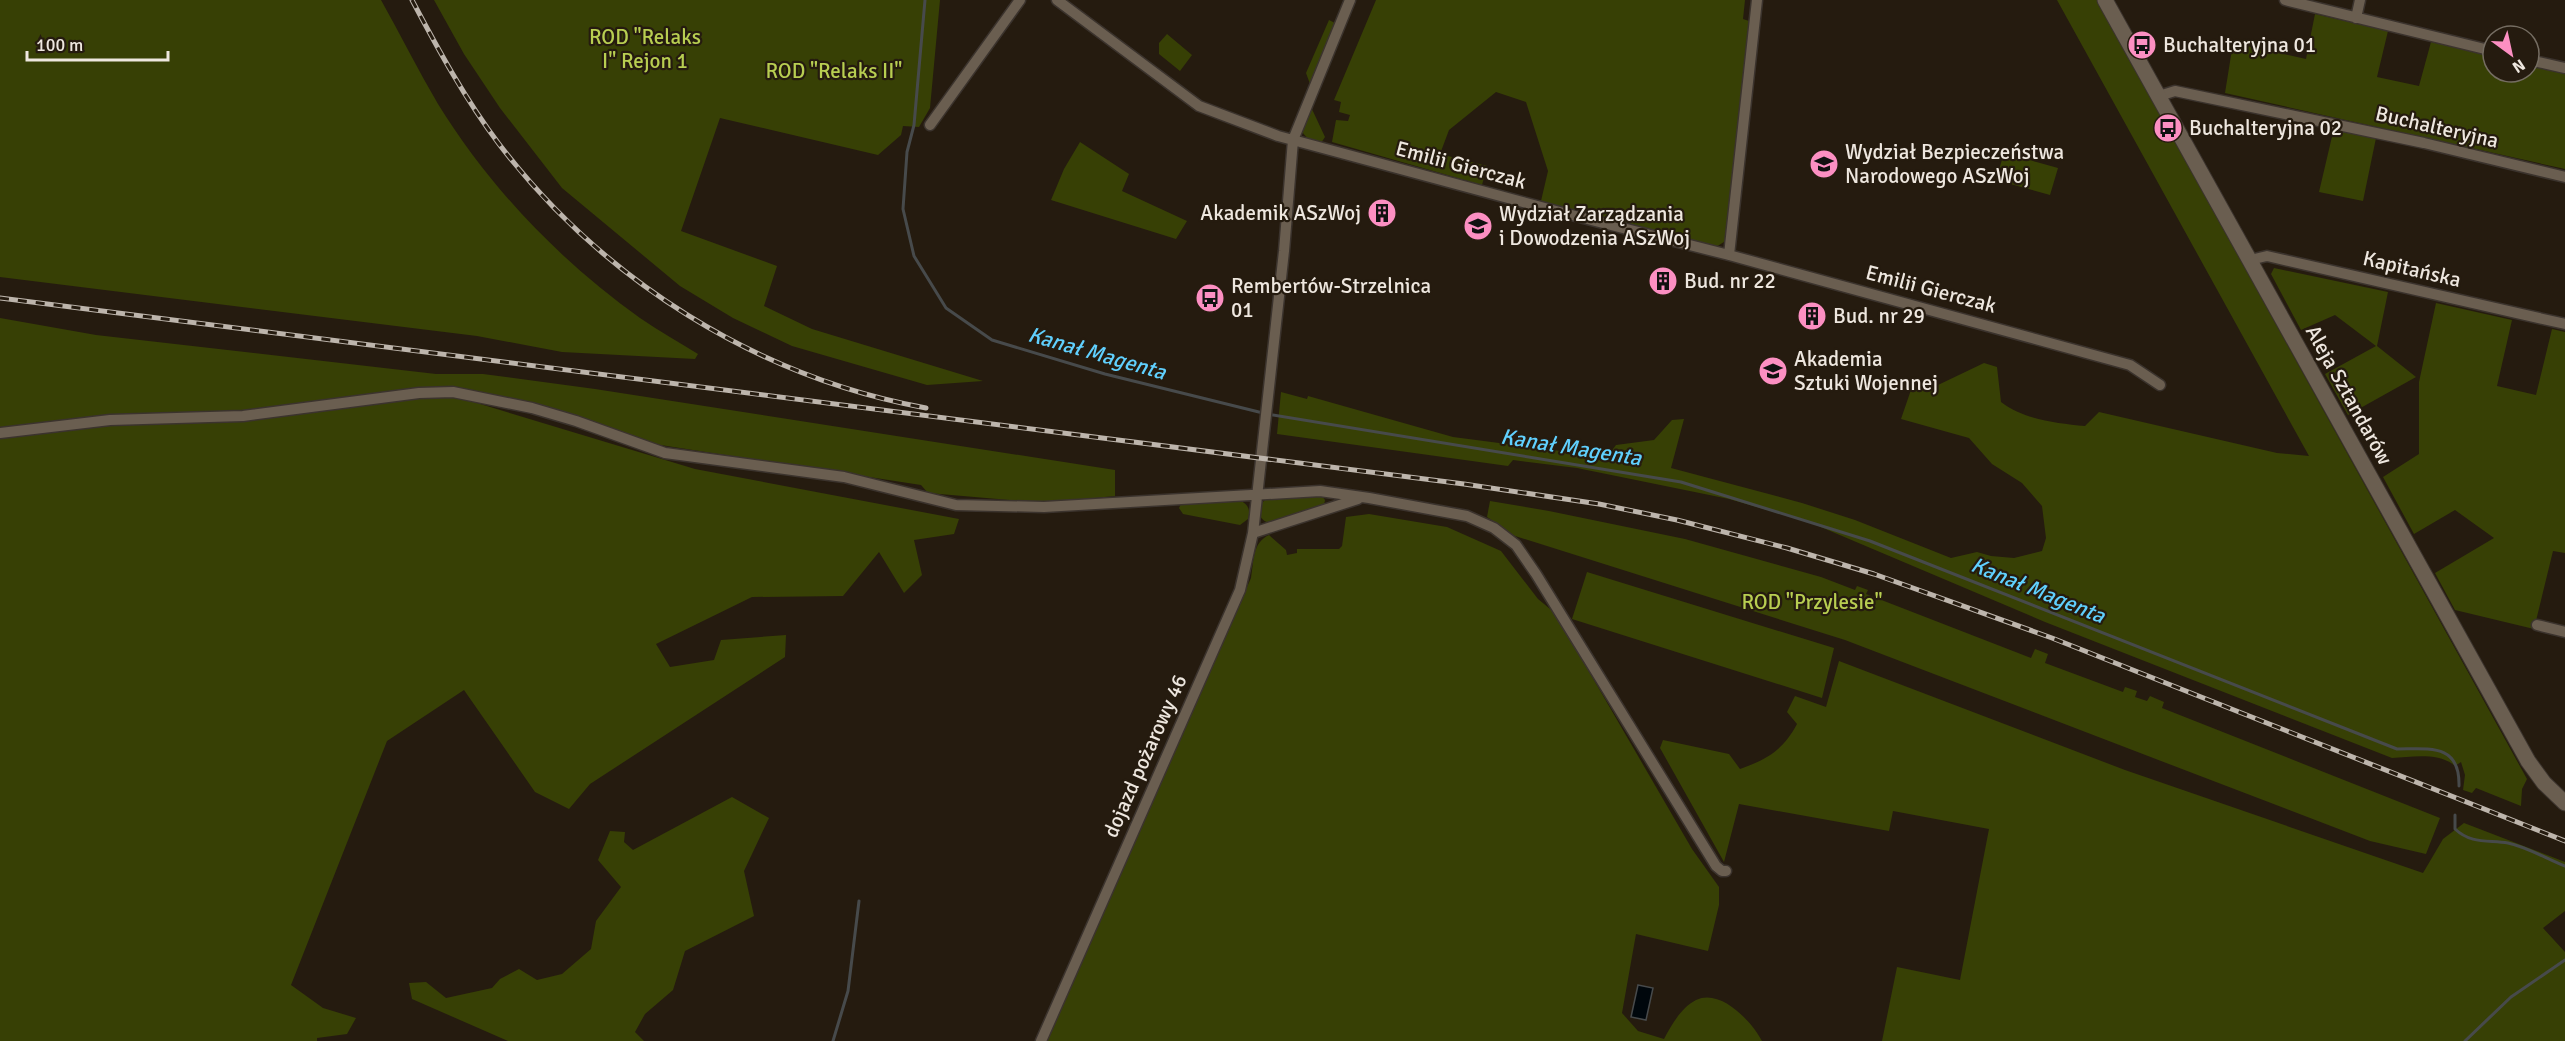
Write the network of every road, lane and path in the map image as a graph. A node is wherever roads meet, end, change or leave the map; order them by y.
1 (1020, 0) edge
2 (1057, 0) edge
3 (1350, 0) edge
4 (1757, 0) edge
5 (2104, 0) edge
6 (2285, 0) edge
7 (2360, 0) edge
8 (2356, 18) junction
9 (2481, 48) edge
10 (2541, 63) edge
11 (2565, 68) edge
12 (2159, 96) junction
13 (930, 125) dead end
14 (1293, 140) junction
15 (2565, 177) edge
16 (1729, 255) junction
17 (2250, 260) junction
18 (2565, 324) edge
19 (2160, 386) dead end
20 (0, 433) edge
21 (1255, 495) junction
22 (1361, 497) junction
23 (1252, 533) junction
24 (2537, 625) dead end
25 (2565, 632) edge
26 (2565, 803) edge
27 (1726, 871) dead end
28 (1041, 1041) edge

1 - 13 street
2 - 14 street, Emilii Gierczak
3 - 14 street, dojazd pożarowy 46
4 - 16 street
5 - 12 street, Aleja Sztandarów
6 - 8 street
7 - 8 street
8 - 9 street
10 - 11 street
12 - 15 street, Buchalteryjna
12 - 17 street, Aleja Sztandarów
14 - 16 street, Emilii Gierczak
14 - 21 street, dojazd pożarowy 46
16 - 19 street, Emilii Gierczak
17 - 18 street, Kapitańska
17 - 26 street, Aleja Sztandarów
20 - 21 street
21 - 22 street
21 - 23 street, dojazd pożarowy 46
22 - 23 street
22 - 27 street
23 - 28 street, dojazd pożarowy 46
24 - 25 street

